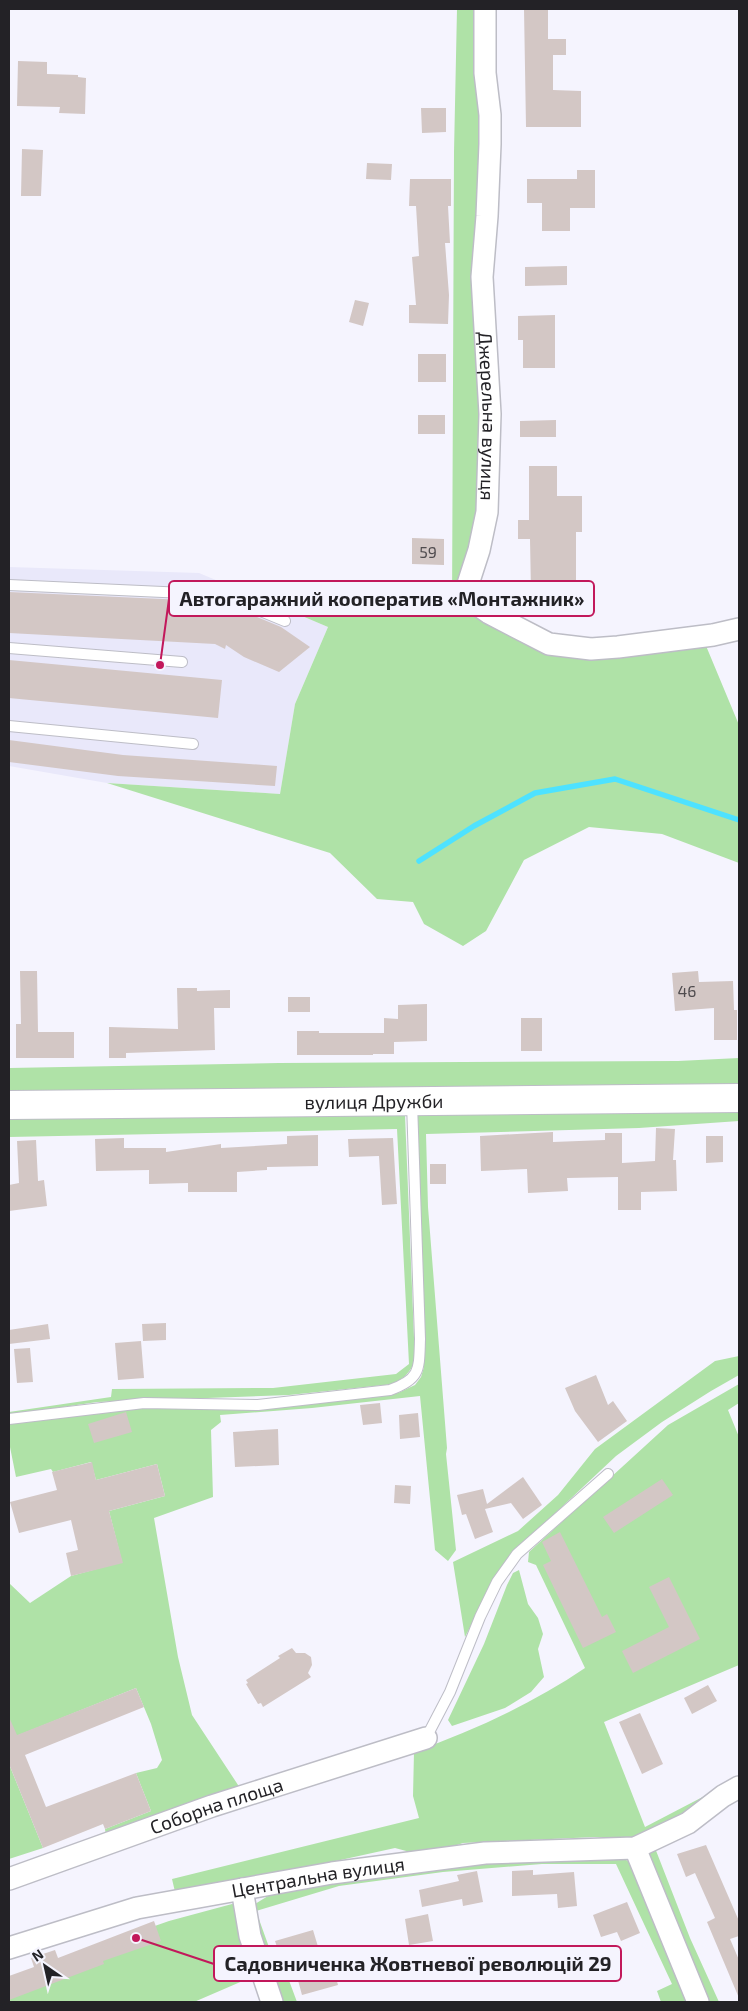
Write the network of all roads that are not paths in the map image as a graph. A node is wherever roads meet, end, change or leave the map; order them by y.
1 (485, 9) edge
2 (9, 585) edge
3 (285, 622) dead end
4 (739, 629) edge
5 (9, 648) edge
6 (182, 662) dead end
7 (9, 726) edge
8 (193, 744) dead end
9 (739, 1098) edge
10 (412, 1102) junction
11 (9, 1105) edge
12 (9, 1419) edge
13 (608, 1474) dead end
14 (426, 1738) joint
15 (739, 1787) edge
16 (635, 1848) junction
17 (9, 1880) edge
18 (242, 1889) junction
19 (9, 1948) edge
20 (272, 2002) edge
21 (698, 2002) edge

1 - 4 street, Джерельна вулиця
2 - 3 lane
5 - 6 lane
7 - 8 lane
9 - 10 street, вулиця Дружби
10 - 11 street, вулиця Дружби
10 - 12 lane
13 - 14 lane
14 - 17 street, Соборна площа
15 - 16 street
16 - 18 street, Центральна вулиця
16 - 21 street
18 - 19 street, Центральна вулиця
18 - 20 street

